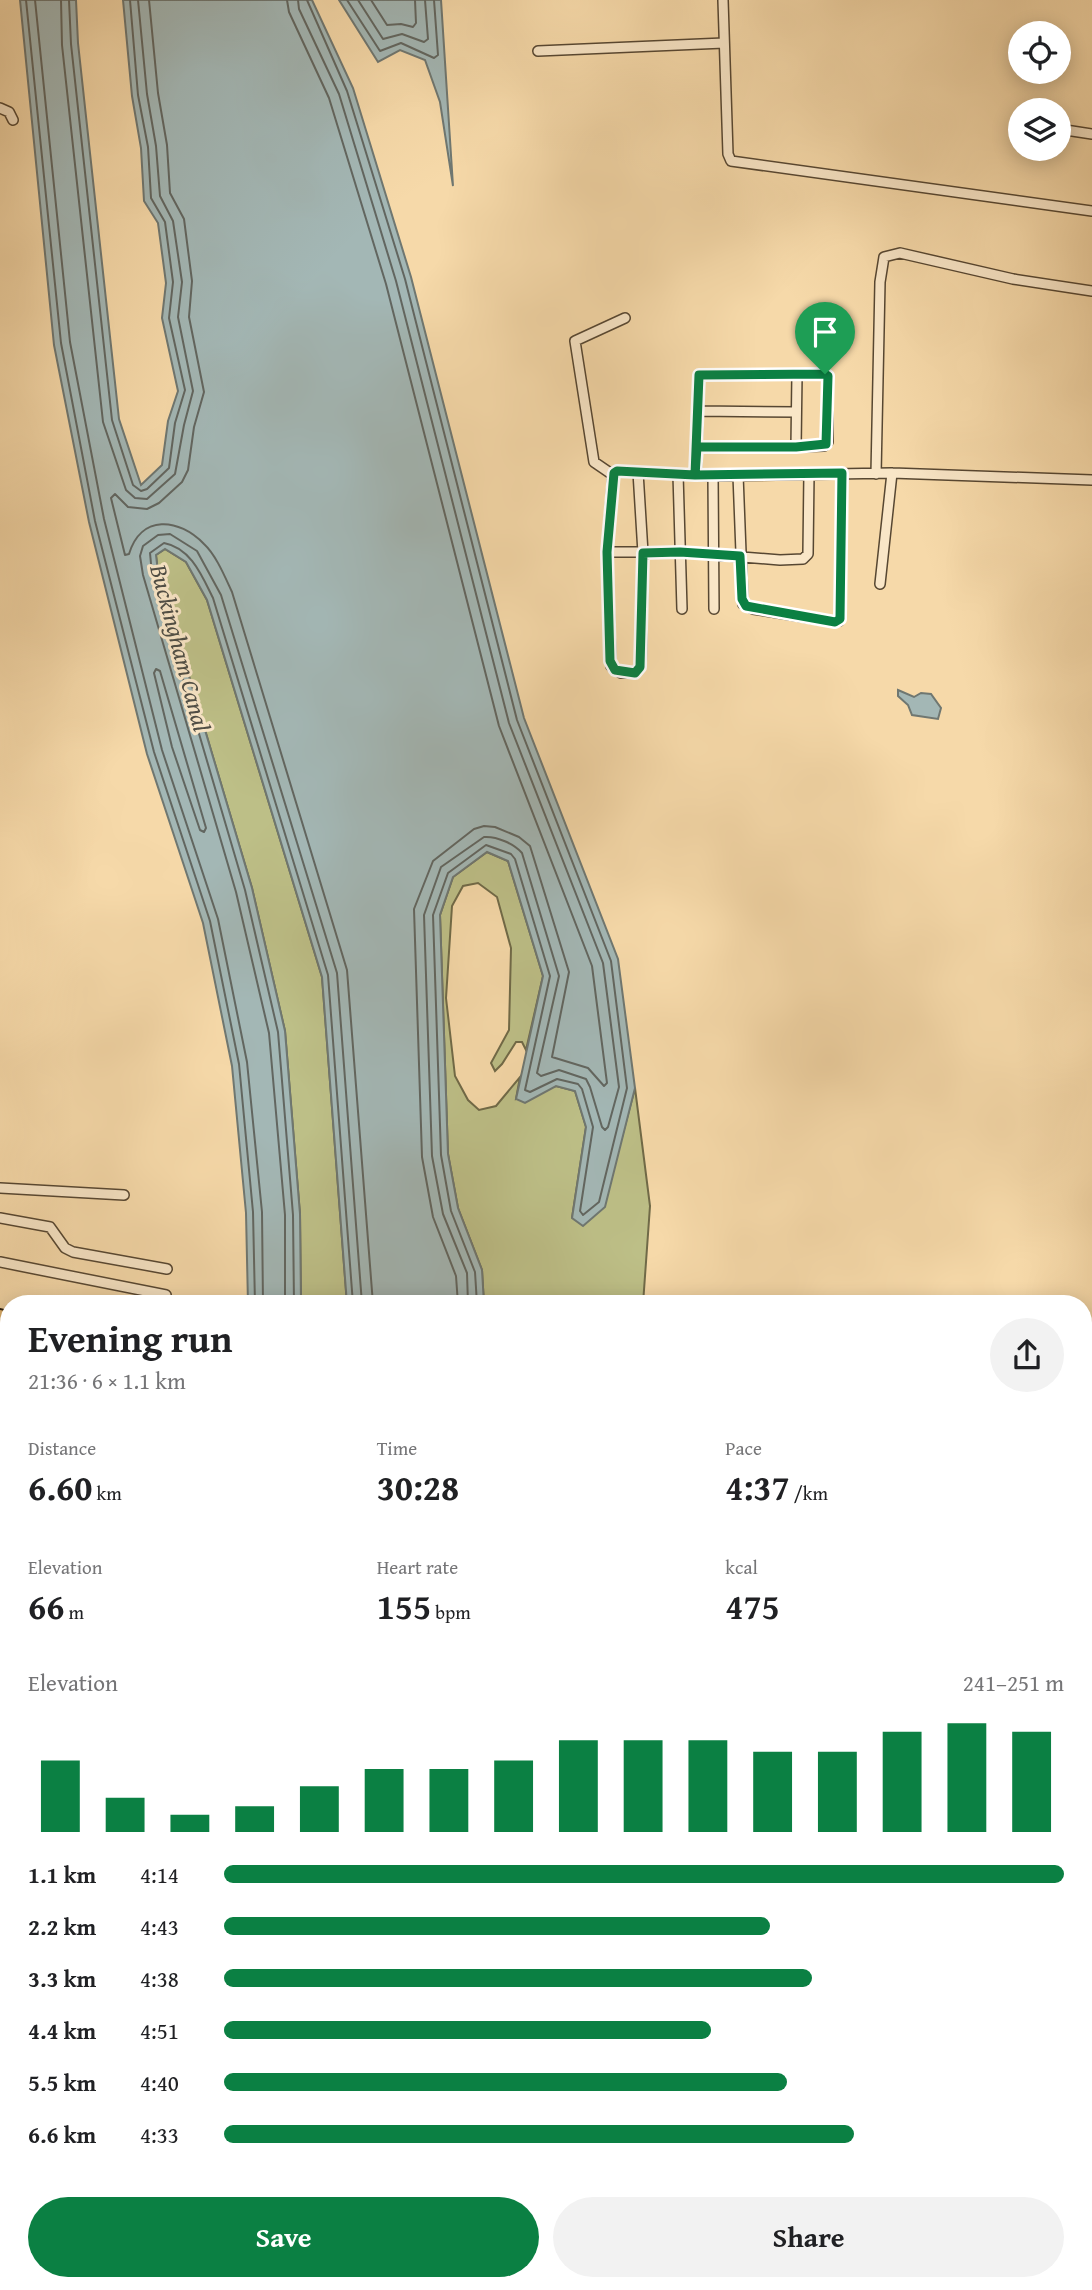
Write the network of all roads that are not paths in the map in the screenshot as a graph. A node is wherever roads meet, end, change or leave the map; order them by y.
1 (723, 0) edge
2 (724, 43) junction
3 (538, 51) dead end
4 (0, 108) edge
5 (13, 120) dead end
6 (1071, 131) edge
7 (1092, 134) edge
8 (1092, 211) edge
9 (1092, 291) edge
10 (625, 318) dead end
11 (797, 374) junction
12 (697, 411) junction
13 (796, 412) junction
14 (697, 447) junction
15 (796, 447) junction
16 (638, 472) junction
17 (809, 473) junction
18 (842, 473) junction
19 (892, 473) junction
20 (678, 474) junction
21 (876, 474) junction
22 (613, 475) junction
23 (695, 475) junction
24 (738, 475) junction
25 (712, 476) junction
26 (1092, 480) edge
27 (607, 552) junction
28 (680, 552) junction
29 (643, 553) junction
30 (714, 554) junction
31 (740, 556) junction
32 (880, 584) dead end
33 (682, 609) dead end
34 (714, 609) dead end
35 (0, 1188) edge
36 (124, 1195) dead end
37 (0, 1218) edge
38 (0, 1262) edge
39 (167, 1269) dead end
40 (166, 1295) dead end
41 (0, 1317) edge
42 (0, 1474) edge

1 - 2 street
2 - 3 street
2 - 8 street
4 - 5 street
6 - 7 street
9 - 21 street
10 - 22 street
11 - 12 street
11 - 13 street
11 - 15 street
12 - 13 street
12 - 14 street
13 - 15 street
14 - 15 street
14 - 23 street
16 - 20 street
16 - 22 street
16 - 29 street
17 - 18 street
17 - 24 street
17 - 31 street
18 - 21 street
18 - 31 street
19 - 21 street
19 - 26 street
19 - 32 street
20 - 23 street
20 - 28 street
22 - 27 street
23 - 25 street
24 - 25 street
24 - 31 street
25 - 30 street
27 - 29 street
27 - 29 street
28 - 29 street
28 - 30 street
28 - 33 street
30 - 31 street
30 - 34 street
35 - 36 street
37 - 39 street
38 - 40 street
41 - 42 main road

